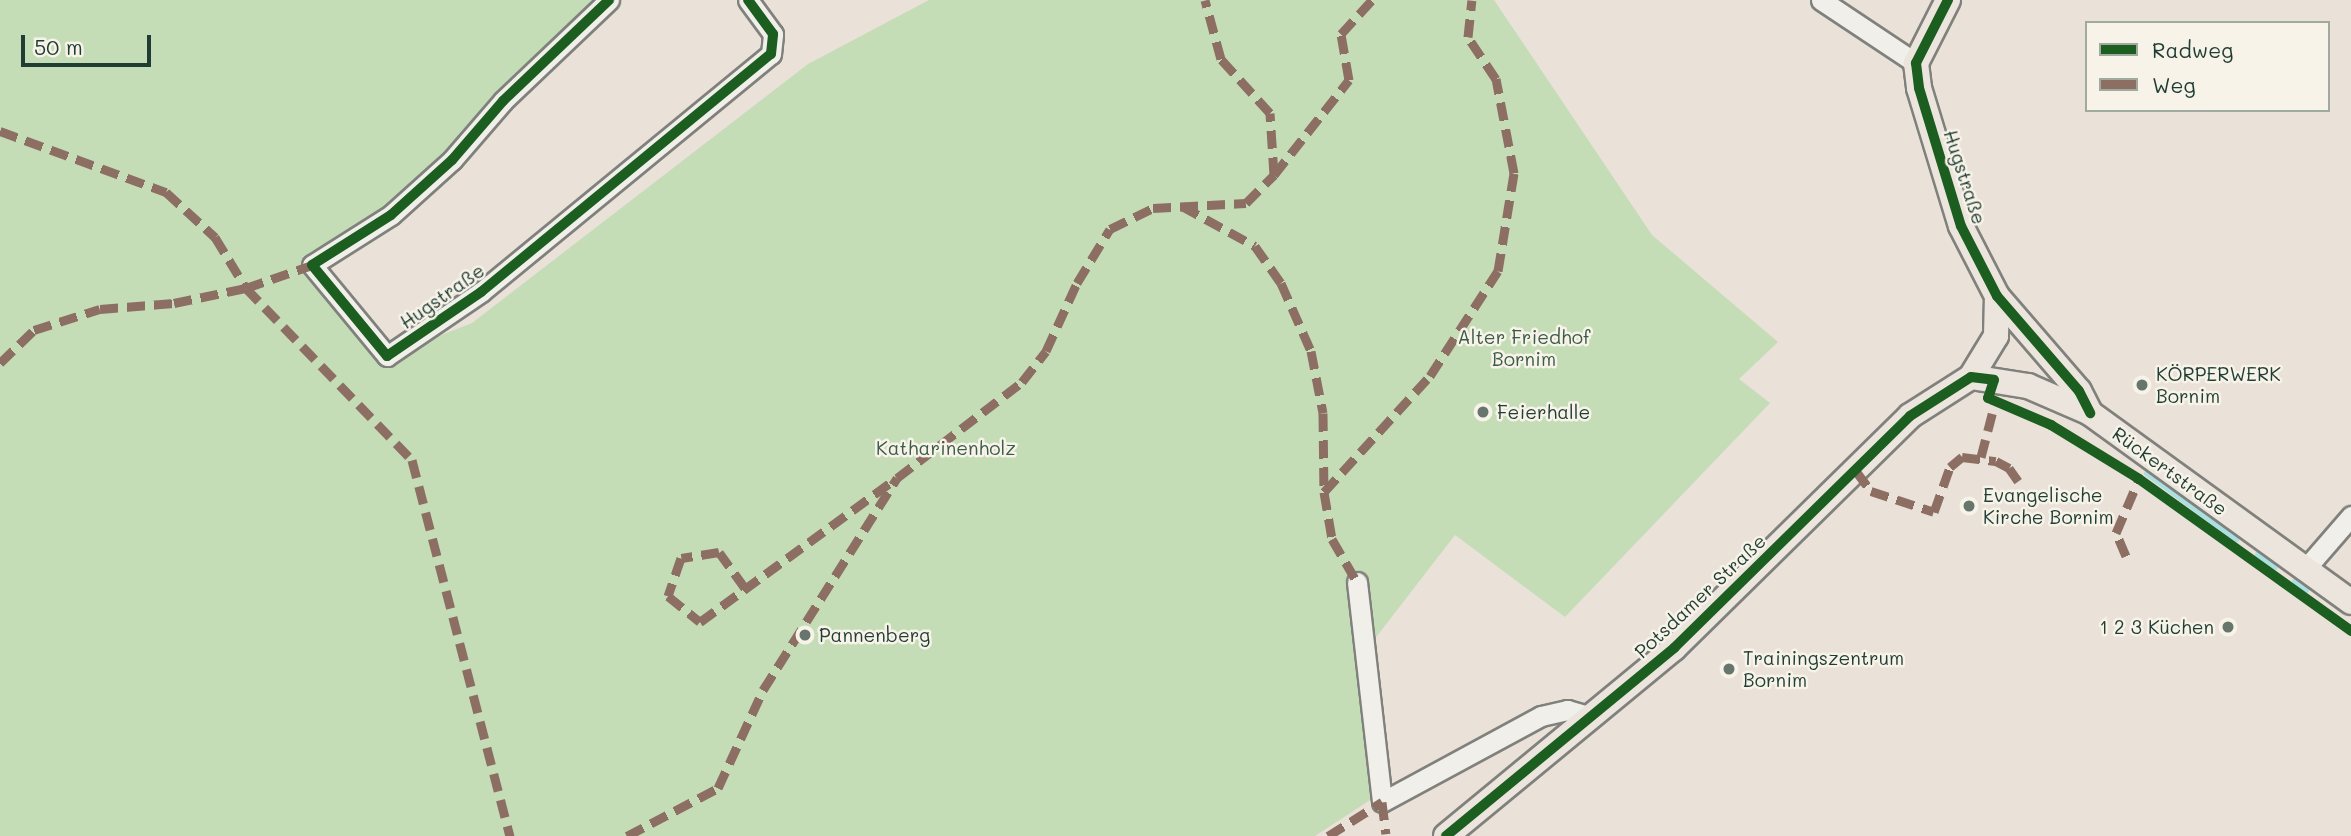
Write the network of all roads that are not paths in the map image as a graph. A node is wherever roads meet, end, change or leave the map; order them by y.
1 (609, 0) edge
2 (748, 0) edge
3 (1821, 0) edge
4 (1948, 0) edge
5 (1916, 64) junction
6 (1997, 296) junction
7 (1971, 377) junction
8 (2090, 414) junction
9 (2351, 516) edge
10 (2306, 568) junction
11 (1357, 582) dead end
12 (2351, 602) edge
13 (1592, 717) junction
14 (1447, 836) edge

1 - 2 street, Hugstraße
3 - 5 street
4 - 5 main road
5 - 6 main road, Hugstraße
6 - 7 main road
6 - 8 main road, Hugstraße
7 - 8 main road, Rückertstraße
7 - 13 main road, Potsdamer Straße
8 - 10 main road, Rückertstraße
9 - 10 street
10 - 12 main road, Rückertstraße
11 - 13 street
13 - 14 main road, Potsdamer Straße

